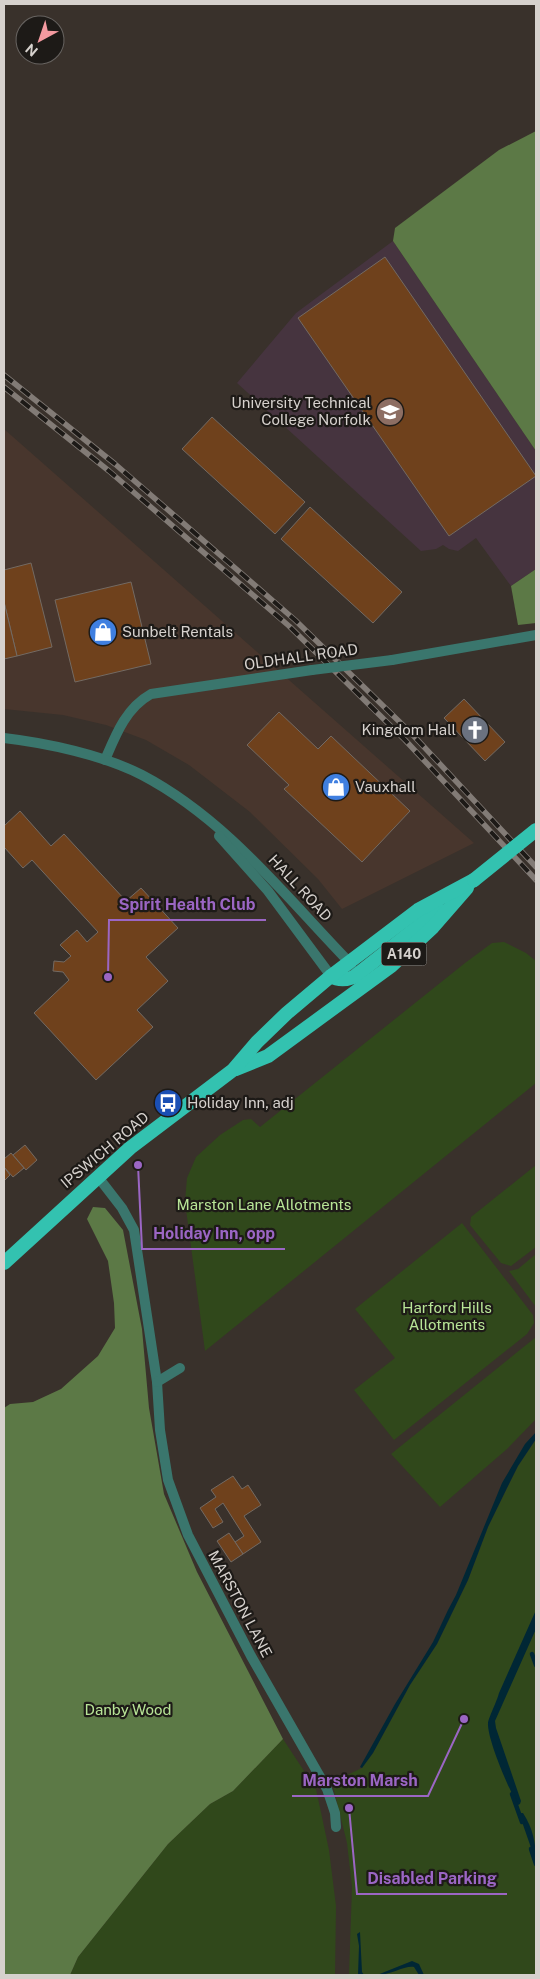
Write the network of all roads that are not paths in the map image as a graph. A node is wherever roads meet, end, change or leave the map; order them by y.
1 (536, 634) edge
2 (4, 738) edge
3 (106, 760) junction
4 (198, 812) junction
5 (536, 830) edge
6 (474, 880) junction
7 (454, 904) junction
8 (350, 962) junction
9 (331, 976) junction
10 (354, 976) junction
11 (348, 998) junction
12 (234, 1070) junction
13 (98, 1177) junction
14 (4, 1263) edge
15 (180, 1368) dead end
16 (157, 1382) junction
17 (336, 1827) dead end

1 - 3 street, OLDHALL ROAD, bridge
2 - 3 street, HALL ROAD
3 - 4 street, HALL ROAD
4 - 8 street, HALL ROAD
4 - 9 street, HALL ROAD
5 - 6 highway, IPSWICH ROAD / A140, bridge
6 - 7 highway, IPSWICH ROAD / A140
6 - 8 highway, IPSWICH ROAD / A140
7 - 10 highway, IPSWICH ROAD / A140
7 - 11 highway, IPSWICH ROAD / A140
8 - 9 highway, IPSWICH ROAD / A140
8 - 10 street, HALL ROAD
9 - 10 highway
9 - 12 highway, IPSWICH ROAD / A140
10 - 11 street
11 - 12 highway, IPSWICH ROAD / A140
12 - 13 highway, IPSWICH ROAD / A140
13 - 14 highway, IPSWICH ROAD / A140
13 - 16 street, MARSTON LANE
15 - 16 street
16 - 17 street, MARSTON LANE

